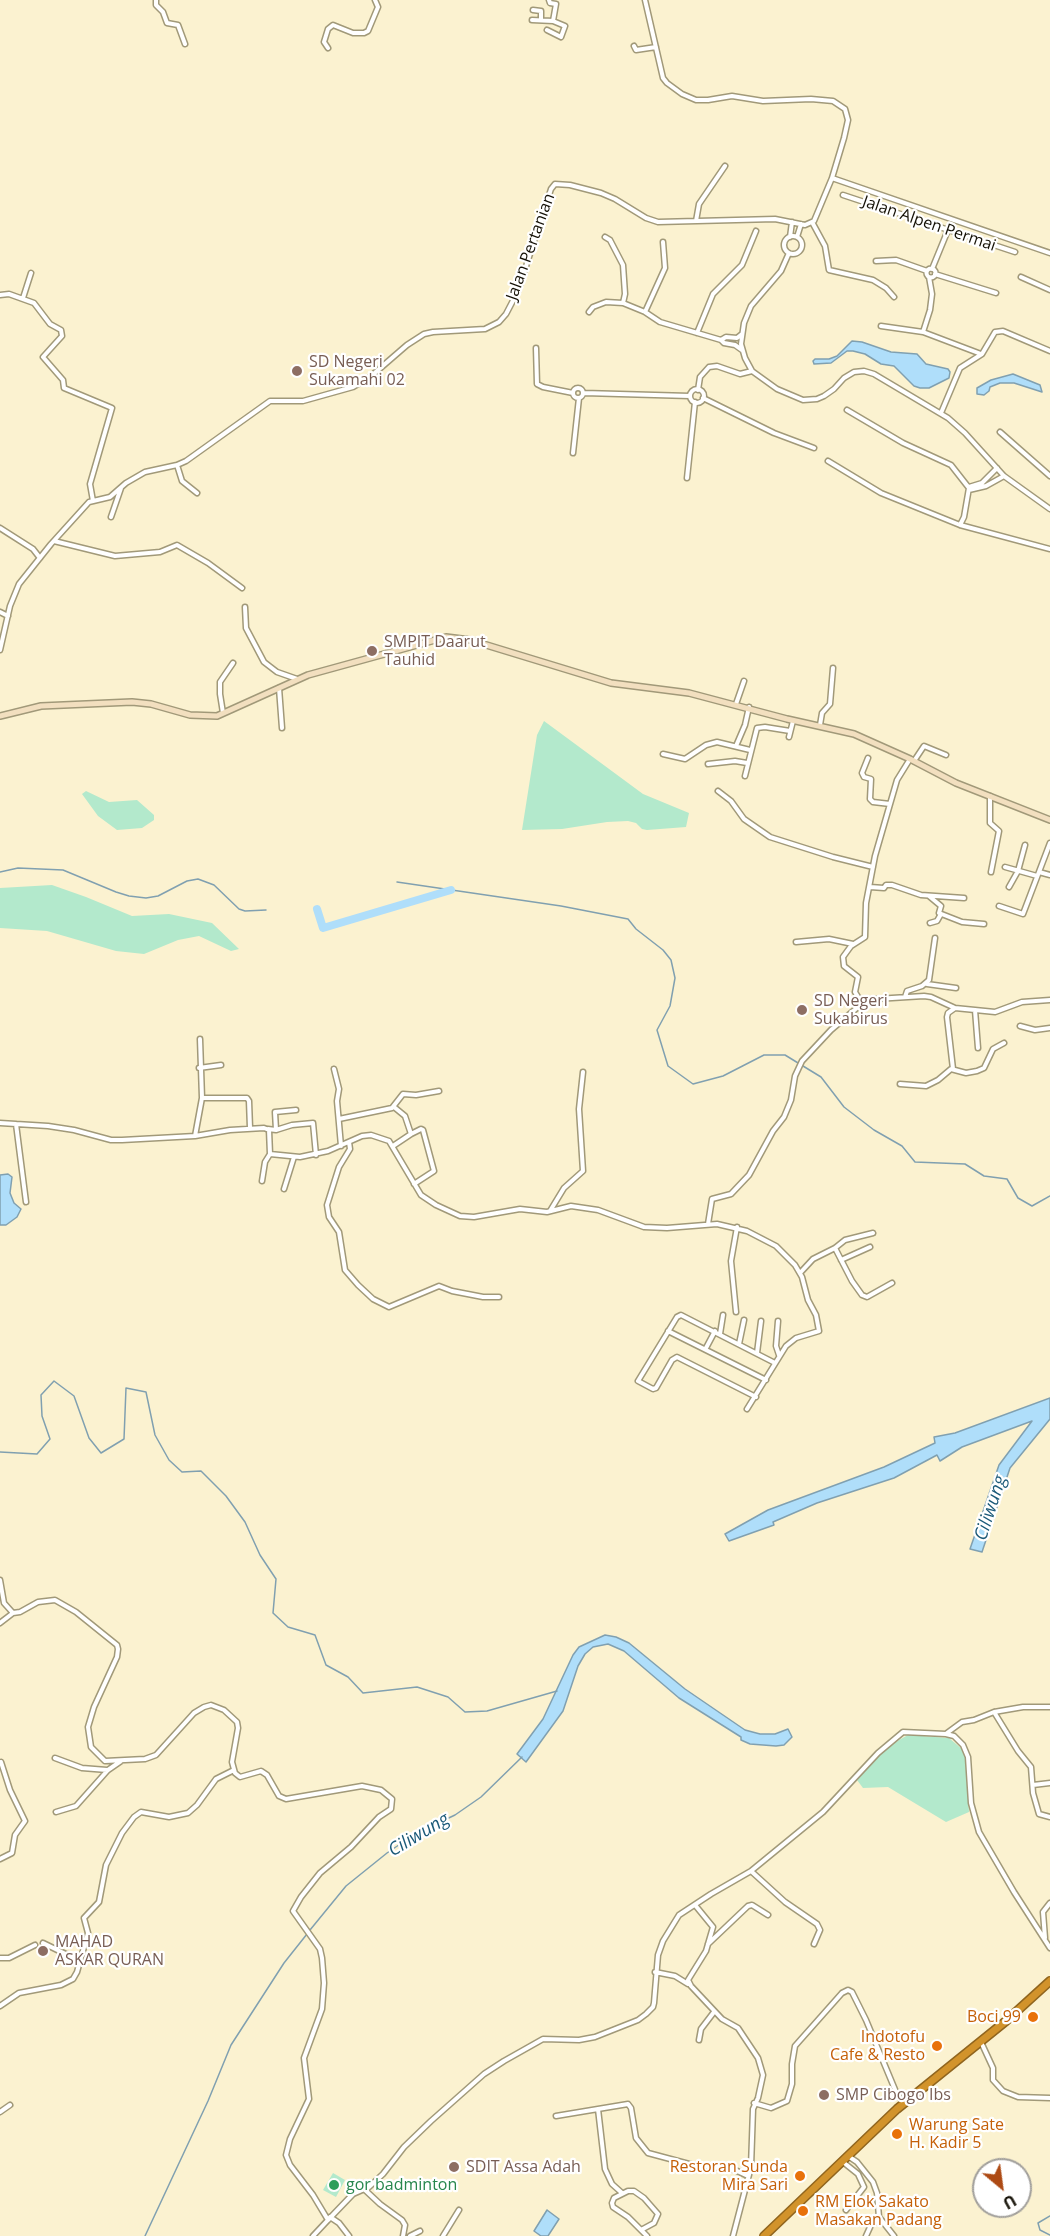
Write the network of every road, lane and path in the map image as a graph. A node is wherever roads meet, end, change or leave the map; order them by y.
1 (156, 0) edge
2 (375, 0) edge
3 (549, 0) edge
4 (645, 0) edge
5 (533, 10) dead end
6 (532, 20) dead end
7 (541, 20) junction
8 (553, 21) junction
9 (547, 30) dead end
10 (185, 44) dead end
11 (634, 46) dead end
12 (656, 47) junction
13 (328, 48) dead end
14 (725, 166) dead end
15 (832, 178) junction
16 (843, 195) dead end
17 (696, 222) junction
18 (792, 222) junction
19 (812, 222) junction
20 (801, 224) junction
21 (948, 230) junction
22 (756, 231) dead end
23 (605, 237) dead end
24 (790, 237) junction
25 (797, 237) junction
26 (663, 242) dead end
27 (1015, 252) dead end
28 (789, 253) junction
29 (1050, 253) edge
30 (876, 261) dead end
31 (932, 269) junction
32 (927, 271) junction
33 (31, 273) dead end
34 (935, 274) junction
35 (929, 277) junction
36 (1021, 277) dead end
37 (1050, 290) edge
38 (996, 293) dead end
39 (0, 295) edge
40 (894, 297) dead end
41 (23, 298) junction
42 (623, 303) junction
43 (589, 312) dead end
44 (645, 312) junction
45 (881, 326) dead end
46 (923, 332) junction
47 (697, 333) junction
48 (742, 334) junction
49 (722, 340) junction
50 (536, 348) dead end
51 (1049, 350) edge
52 (743, 351) junction
53 (982, 354) junction
54 (752, 371) junction
55 (698, 390) junction
56 (573, 393) junction
57 (584, 393) junction
58 (690, 396) junction
59 (579, 398) junction
60 (703, 398) junction
61 (695, 402) junction
62 (847, 410) dead end
63 (941, 413) junction
64 (1000, 432) dead end
65 (814, 448) dead end
66 (573, 453) dead end
67 (828, 461) dead end
68 (177, 465) junction
69 (997, 468) junction
70 (1004, 476) junction
71 (1050, 476) edge
72 (687, 478) dead end
73 (121, 488) junction
74 (969, 488) junction
75 (197, 493) dead end
76 (93, 501) junction
77 (1050, 508) edge
78 (111, 517) dead end
79 (960, 525) junction
80 (0, 528) edge
81 (54, 541) junction
82 (1050, 549) edge
83 (40, 558) junction
84 (242, 588) dead end
85 (245, 607) dead end
86 (0, 612) edge
87 (8, 616) junction
88 (0, 650) edge
89 (233, 663) dead end
90 (833, 668) dead end
91 (298, 679) junction
92 (744, 681) dead end
93 (279, 688) junction
94 (736, 704) junction
95 (749, 708) junction
96 (223, 714) junction
97 (0, 716) edge
98 (793, 720) junction
99 (820, 725) junction
100 (282, 728) dead end
101 (736, 746) junction
102 (750, 750) junction
103 (663, 754) dead end
104 (946, 755) dead end
105 (868, 758) dead end
106 (912, 760) junction
107 (747, 763) junction
108 (708, 764) dead end
109 (746, 776) dead end
110 (718, 791) dead end
111 (990, 796) junction
112 (890, 804) junction
113 (1050, 820) edge
114 (1050, 843) edge
115 (1025, 844) dead end
116 (873, 867) junction
117 (1005, 867) dead end
118 (1018, 871) junction
119 (991, 872) dead end
120 (1038, 874) junction
121 (1050, 875) edge
122 (870, 887) junction
123 (1009, 887) dead end
124 (928, 896) junction
125 (964, 898) dead end
126 (999, 906) dead end
127 (941, 914) junction
128 (930, 923) dead end
129 (984, 924) dead end
130 (936, 938) dead end
131 (796, 942) dead end
132 (854, 944) junction
133 (926, 984) junction
134 (956, 988) dead end
135 (905, 997) junction
136 (860, 1000) junction
137 (1050, 1000) edge
138 (955, 1008) junction
139 (975, 1010) junction
140 (1020, 1026) dead end
141 (1050, 1028) edge
142 (200, 1039) dead end
143 (1004, 1043) dead end
144 (978, 1048) dead end
145 (220, 1065) dead end
146 (200, 1068) junction
147 (334, 1069) dead end
148 (953, 1069) junction
149 (583, 1072) dead end
150 (900, 1084) dead end
151 (439, 1091) dead end
152 (202, 1098) junction
153 (394, 1107) junction
154 (296, 1110) dead end
155 (339, 1119) junction
156 (0, 1123) edge
157 (16, 1124) junction
158 (250, 1128) junction
159 (267, 1128) junction
160 (276, 1130) junction
161 (411, 1134) junction
162 (195, 1136) junction
163 (349, 1142) junction
164 (341, 1146) junction
165 (393, 1146) junction
166 (270, 1154) junction
167 (316, 1155) junction
168 (294, 1157) junction
169 (262, 1181) dead end
170 (414, 1184) junction
171 (284, 1189) dead end
172 (26, 1202) dead end
173 (550, 1212) junction
174 (708, 1224) junction
175 (736, 1227) junction
176 (873, 1233) dead end
177 (870, 1247) dead end
178 (835, 1248) junction
179 (841, 1260) junction
180 (800, 1273) junction
181 (892, 1283) dead end
182 (499, 1297) dead end
183 (736, 1312) dead end
184 (723, 1315) dead end
185 (744, 1320) dead end
186 (761, 1321) dead end
187 (778, 1321) dead end
188 (668, 1331) junction
189 (714, 1331) junction
190 (720, 1334) junction
191 (739, 1344) junction
192 (706, 1348) junction
193 (757, 1353) junction
194 (780, 1356) junction
195 (775, 1363) junction
196 (766, 1380) junction
197 (756, 1397) junction
198 (747, 1409) dead end
199 (0, 1580) edge
200 (13, 1613) junction
201 (0, 1623) edge
202 (1050, 1707) edge
203 (994, 1712) junction
204 (946, 1734) junction
205 (55, 1758) dead end
206 (122, 1761) junction
207 (1, 1762) edge
208 (108, 1770) junction
209 (234, 1770) junction
210 (1050, 1783) edge
211 (1033, 1785) junction
212 (56, 1812) dead end
213 (1050, 1817) edge
214 (0, 1859) edge
215 (751, 1871) junction
216 (1050, 1903) edge
217 (695, 1905) junction
218 (768, 1915) dead end
219 (1045, 1939) junction
220 (43, 1943) dead end
221 (708, 1944) junction
222 (814, 1944) dead end
223 (35, 1945) dead end
224 (1050, 1948) edge
225 (0, 1958) edge
226 (80, 1961) junction
227 (656, 1972) junction
228 (1050, 1981) edge
229 (691, 1986) junction
230 (0, 2007) edge
231 (714, 2012) junction
232 (699, 2040) dead end
233 (981, 2042) junction
234 (1050, 2098) edge
235 (754, 2103) junction
236 (903, 2104) junction
237 (10, 2105) dead end
238 (598, 2109) junction
239 (0, 2112) edge
240 (556, 2116) dead end
241 (846, 2159) junction
242 (748, 2176) junction
243 (364, 2189) junction
244 (621, 2193) junction
245 (459, 2210) dead end
246 (846, 2210) dead end
247 (329, 2219) junction
248 (880, 2219) junction
249 (641, 2230) junction
250 (420, 2231) dead end
251 (313, 2236) edge
252 (349, 2236) edge
253 (403, 2236) edge
254 (410, 2236) edge
255 (443, 2236) edge
256 (647, 2236) edge
257 (733, 2236) edge
258 (764, 2236) edge
259 (866, 2236) edge
260 (894, 2236) edge

1 - 10 street
2 - 13 street
3 - 8 street
4 - 12 street
5 - 7 street
6 - 7 street
7 - 8 street
8 - 9 street
11 - 12 street
12 - 15 street
14 - 17 street
15 - 19 street
15 - 29 street
16 - 21 street, Jalan Alpen Permai
17 - 18 street, Jalan Pertanian
17 - 68 street, Jalan Pertanian
18 - 20 street, Jalan Pertanian
18 - 24 street
19 - 20 street, Jalan Pertanian
19 - 40 street
20 - 25 street
21 - 27 street, Jalan Alpen Permai
21 - 31 street
22 - 47 street
23 - 42 street
24 - 25 street
24 - 28 street
25 - 28 street
26 - 44 street
28 - 48 street
30 - 32 street
31 - 32 street
31 - 34 street
32 - 35 street
33 - 41 street
34 - 35 street
34 - 38 street
35 - 46 street
36 - 37 street
39 - 41 street
41 - 76 street
42 - 43 street
42 - 44 street
44 - 47 street
45 - 46 street
46 - 53 street
47 - 49 street
48 - 49 street
48 - 52 street
49 - 52 street
50 - 56 street
51 - 53 street
52 - 54 street
53 - 63 street
54 - 55 street
54 - 63 street
55 - 58 street
55 - 60 street
56 - 57 street
56 - 59 street
57 - 58 street
57 - 59 street
58 - 61 street
59 - 66 street
60 - 61 street
60 - 65 street
61 - 72 street
62 - 74 street
63 - 69 street
64 - 71 street
67 - 79 street
68 - 73 street, Jalan Pertanian
68 - 75 street
69 - 70 street
69 - 74 street
70 - 74 street
70 - 77 street
73 - 76 street, Jalan Pertanian
73 - 78 street
74 - 79 street
76 - 81 street, Jalan Pertanian
79 - 82 street
80 - 83 street
81 - 83 street, Jalan Pertanian
81 - 84 street
83 - 87 street, Jalan Pertanian
85 - 91 street
86 - 87 street
87 - 88 street, Jalan Pertanian
89 - 96 street
90 - 99 street
91 - 93 street
91 - 94 street
92 - 94 street
93 - 96 street
93 - 100 street
94 - 95 street
95 - 98 street
95 - 101 street
96 - 97 street
98 - 99 street
98 - 102 street
99 - 106 street
101 - 102 street
101 - 103 street
102 - 107 street
104 - 106 street
105 - 112 street
106 - 111 street
106 - 112 street
107 - 108 street
107 - 109 street
110 - 116 street
111 - 113 street
111 - 119 street
112 - 116 street
114 - 120 street
115 - 118 street
116 - 122 street
117 - 118 street
118 - 120 street
118 - 123 street
120 - 121 street
120 - 126 street
122 - 124 street
122 - 132 street
124 - 125 street
124 - 127 street
127 - 128 street
127 - 129 street
130 - 133 street
131 - 132 street
132 - 136 street
133 - 134 street
133 - 135 street
135 - 136 street
135 - 138 street
136 - 174 street
137 - 139 street
138 - 139 street
138 - 148 street
139 - 144 street
140 - 141 street
142 - 146 street
143 - 148 street
145 - 146 street
146 - 152 street
147 - 155 street
148 - 150 street
149 - 173 street
151 - 153 street
152 - 158 street
152 - 162 street
153 - 155 street
153 - 161 street
154 - 160 street
155 - 164 street
156 - 157 street
157 - 162 street
157 - 172 street
158 - 159 street
158 - 162 street
159 - 160 street
159 - 166 street
160 - 167 street
161 - 165 street
161 - 170 street
163 - 164 street
163 - 165 street
163 - 182 street
164 - 167 street
165 - 170 street
166 - 168 street
166 - 169 street
167 - 168 street
168 - 171 street
170 - 173 street
173 - 174 street
174 - 175 street
175 - 180 street
175 - 183 street
176 - 178 street
177 - 179 street
178 - 179 street
178 - 180 street
179 - 181 street
180 - 194 street
184 - 190 street
185 - 191 street
186 - 193 street
187 - 194 street
188 - 189 street
188 - 192 street
188 - 197 street
189 - 190 street
189 - 192 street
190 - 191 street
191 - 193 street
192 - 196 street
193 - 195 street
194 - 195 street
195 - 196 street
196 - 197 street
197 - 198 street
199 - 200 street
200 - 201 street
200 - 206 street
202 - 203 street
203 - 204 street
203 - 211 street
204 - 215 street
204 - 219 street
205 - 208 street
206 - 208 street
206 - 209 street
207 - 214 street
208 - 212 street
209 - 226 street
209 - 247 street
210 - 211 street
211 - 213 street
215 - 217 street
215 - 222 street
216 - 219 street
217 - 221 street
217 - 227 street
218 - 221 street
219 - 224 street
220 - 226 street
221 - 229 street
223 - 225 street
226 - 230 street
227 - 229 street
227 - 243 street
228 - 233 highway
229 - 231 street
231 - 232 street
231 - 235 street
233 - 234 street
233 - 236 highway
235 - 236 street
235 - 242 street
236 - 241 highway
237 - 239 street
238 - 240 street
238 - 242 street
238 - 244 street
241 - 246 street
241 - 248 street
241 - 258 highway
242 - 257 street
243 - 247 street
243 - 253 street
244 - 249 street
244 - 249 street
245 - 255 street
247 - 251 street
247 - 252 street
248 - 259 street
248 - 260 street
249 - 256 street
250 - 254 street

